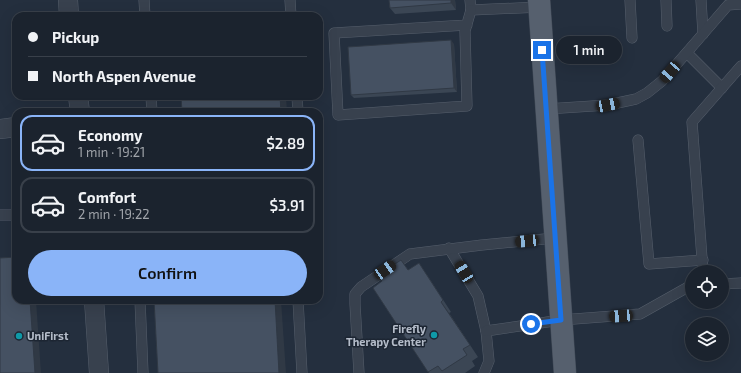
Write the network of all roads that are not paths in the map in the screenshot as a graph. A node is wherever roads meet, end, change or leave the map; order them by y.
1 (68, 0) edge
2 (144, 0) edge
3 (290, 0) edge
4 (630, 0) edge
5 (666, 0) edge
6 (701, 0) edge
7 (540, 3) edge
8 (741, 4) edge
9 (470, 5) edge
10 (69, 12) edge
11 (145, 12) edge
12 (291, 12) edge
13 (467, 25) junction
14 (667, 26) dead end
15 (703, 34) junction
16 (632, 38) dead end
17 (687, 53) junction
18 (741, 66) edge
19 (722, 88) junction
20 (546, 109) junction
21 (12, 128) edge
22 (0, 129) edge
23 (638, 140) dead end
24 (12, 215) edge
25 (0, 216) edge
26 (555, 238) junction
27 (449, 248) junction
28 (702, 260) junction
29 (702, 265) edge
30 (741, 283) edge
31 (729, 284) edge
32 (685, 289) edge
33 (94, 304) edge
34 (140, 304) edge
35 (298, 304) edge
36 (561, 320) junction
37 (486, 331) junction
38 (99, 373) edge
39 (143, 373) edge
40 (302, 373) edge
41 (358, 373) edge
42 (484, 373) edge
43 (565, 373) edge

1 - 10 street
2 - 11 lane
3 - 12 lane
4 - 16 lane
5 - 14 lane
6 - 15 lane
7 - 9 lane
7 - 20 main road
8 - 15 lane
9 - 13 lane
13 - 13 lane
15 - 17 lane
17 - 19 lane
17 - 20 lane
18 - 19 lane
19 - 28 lane
20 - 26 main road
21 - 22 street
23 - 28 lane
24 - 25 lane
26 - 27 lane
26 - 36 main road
27 - 37 lane
27 - 41 lane
28 - 29 lane
30 - 31 lane
32 - 36 lane
33 - 38 street
34 - 39 lane
35 - 40 lane
36 - 37 lane
36 - 43 main road
37 - 42 lane

